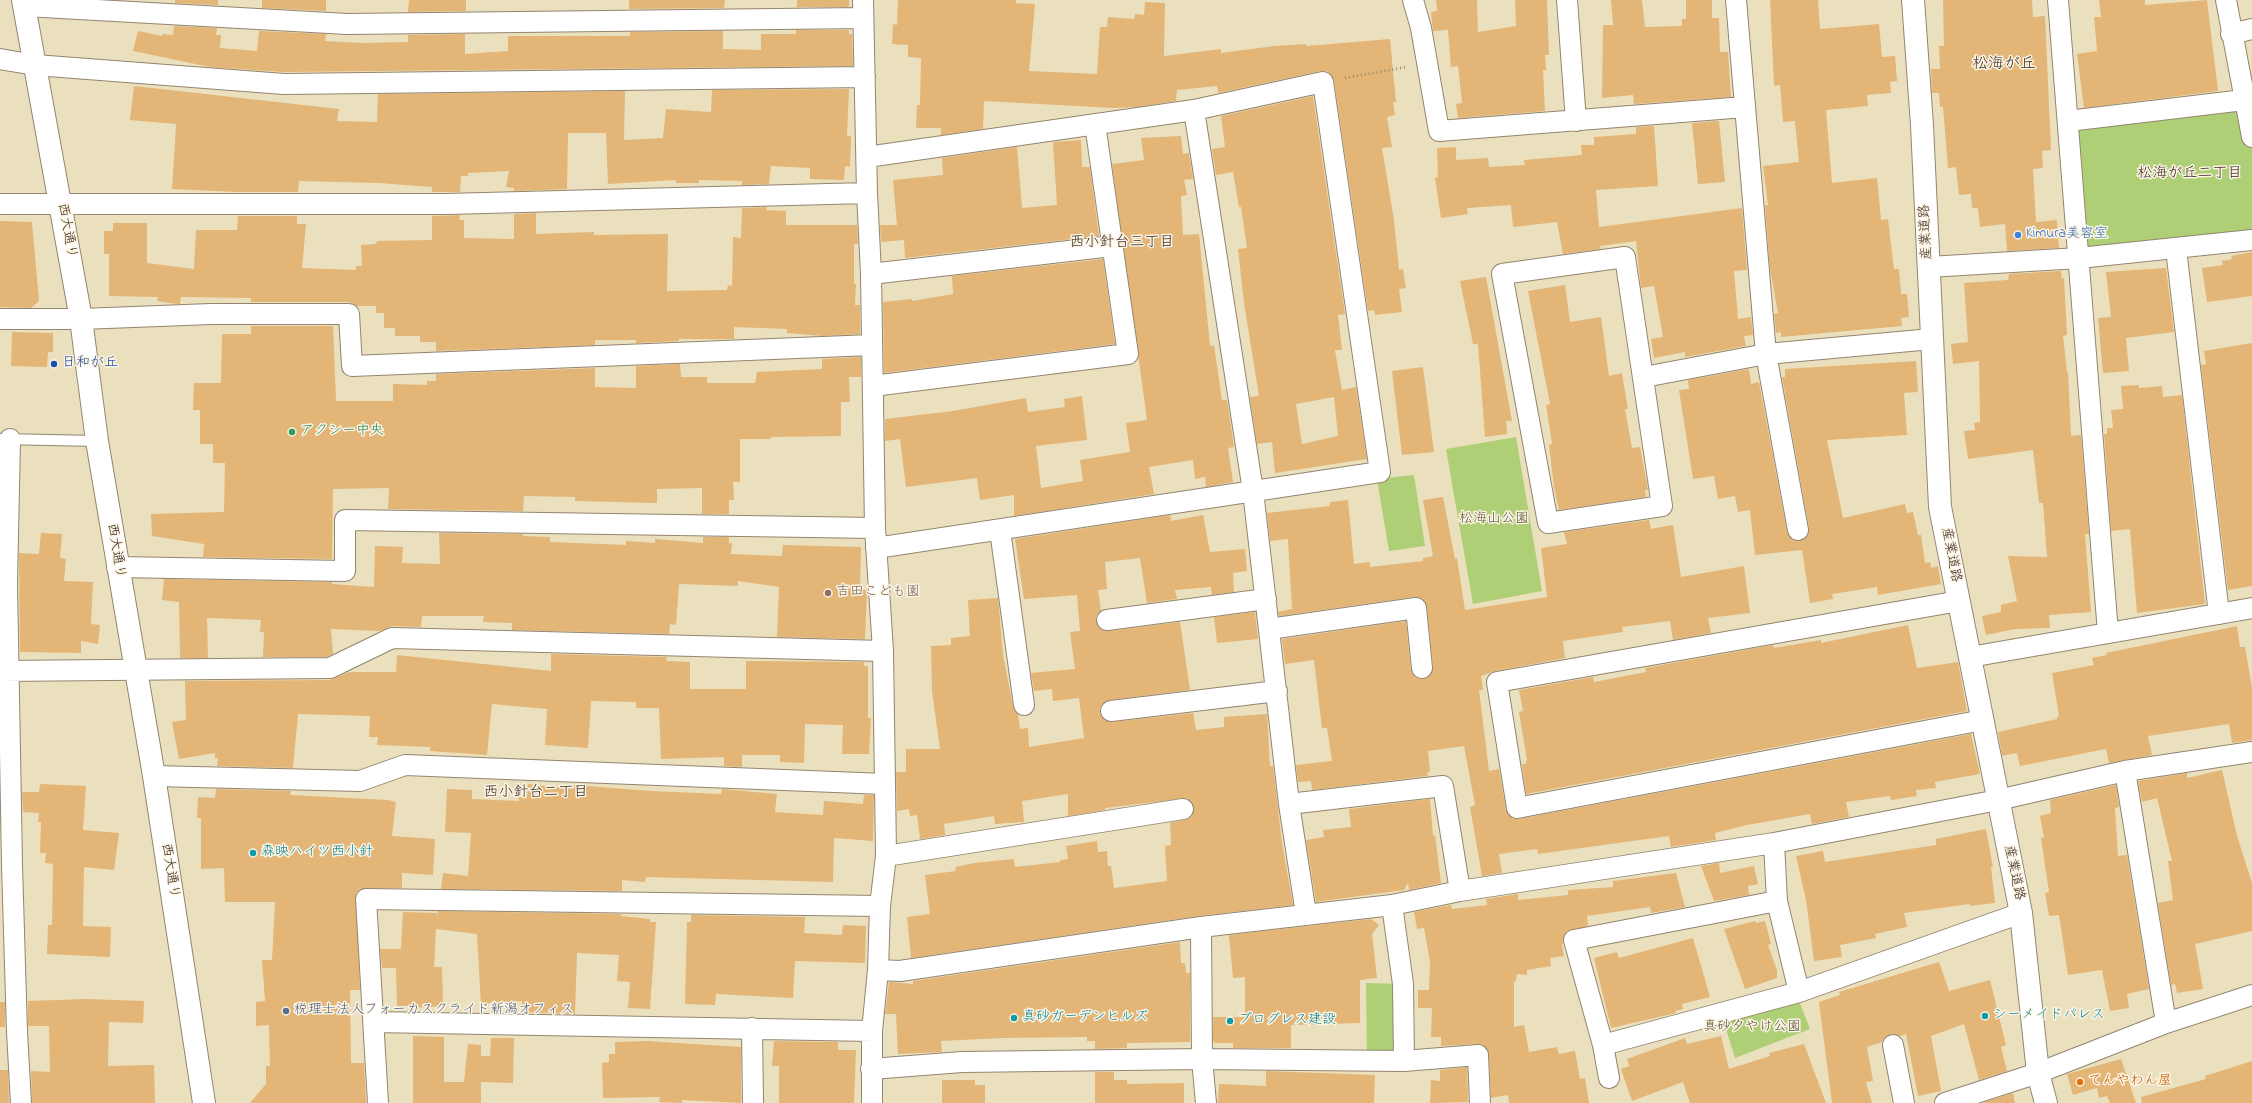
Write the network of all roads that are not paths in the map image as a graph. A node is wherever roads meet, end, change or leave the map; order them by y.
1 (1414, 0) edge
2 (1567, 0) edge
3 (1736, 0) edge
4 (1913, 0) edge
5 (2058, 0) edge
6 (2226, 0) edge
7 (24, 3) edge
8 (863, 9) edge
9 (2252, 29) edge
10 (2231, 34) junction
11 (0, 59) edge
12 (35, 64) junction
13 (865, 77) junction
14 (2244, 100) junction
15 (1745, 107) junction
16 (1194, 110) junction
17 (1576, 121) junction
18 (2068, 121) junction
19 (1095, 124) junction
20 (2252, 138) edge
21 (866, 157) junction
22 (867, 194) junction
23 (0, 204) edge
24 (61, 205) junction
25 (2252, 240) edge
26 (1112, 246) junction
27 (2176, 249) junction
28 (2079, 258) junction
29 (1929, 267) junction
30 (871, 274) junction
31 (0, 319) edge
32 (81, 319) junction
33 (1932, 339) junction
34 (872, 345) junction
35 (1766, 354) junction
36 (1644, 377) junction
37 (873, 386) junction
38 (5, 439) edge
39 (97, 441) junction
40 (1253, 490) junction
41 (875, 528) junction
42 (1000, 530) junction
43 (1798, 530) dead end
44 (876, 548) junction
45 (117, 567) junction
46 (4, 583) edge
47 (1266, 599) junction
48 (1959, 601) junction
49 (2252, 608) edge
50 (2219, 614) junction
51 (1107, 620) dead end
52 (1269, 629) junction
53 (2108, 633) junction
54 (883, 651) junction
55 (1970, 657) junction
56 (1422, 668) dead end
57 (136, 669) junction
58 (4, 671) edge
59 (1277, 691) junction
60 (1024, 705) dead end
61 (1111, 710) dead end
62 (1983, 720) junction
63 (2251, 755) edge
64 (6, 771) edge
65 (2125, 771) junction
66 (154, 776) junction
67 (885, 784) junction
68 (1998, 800) junction
69 (1290, 804) junction
70 (1183, 809) dead end
71 (1774, 843) junction
72 (886, 856) junction
73 (6, 864) edge
74 (1460, 891) junction
75 (1777, 901) junction
76 (1392, 905) junction
77 (880, 906) junction
78 (2021, 913) junction
79 (1306, 914) junction
80 (7, 917) edge
81 (1201, 927) junction
82 (878, 970) junction
83 (1799, 992) junction
84 (2252, 995) edge
85 (374, 1022) junction
86 (2166, 1023) junction
87 (752, 1028) junction
88 (872, 1031) junction
89 (8, 1032) edge
90 (1603, 1045) junction
91 (1893, 1045) dead end
92 (1202, 1059) junction
93 (1404, 1061) junction
94 (871, 1069) junction
95 (2038, 1073) junction
96 (1609, 1078) dead end
97 (21, 1103) edge
98 (204, 1103) edge
99 (378, 1103) edge
100 (753, 1103) edge
101 (872, 1103) edge
102 (1206, 1103) edge
103 (1480, 1103) edge
104 (1904, 1103) edge
105 (1945, 1103) edge
106 (2046, 1103) edge

1 - 17 street
2 - 17 street
3 - 15 street
4 - 29 street, 産業道路
5 - 18 street
6 - 10 street
7 - 8 street
7 - 12 street, 西大通り
8 - 13 street
9 - 10 street
10 - 14 street
11 - 12 street
12 - 13 street
12 - 24 street, 西大通り
13 - 21 street
14 - 18 street
14 - 20 street
15 - 17 street
15 - 35 street
16 - 19 street
16 - 40 street
16 - 40 street
18 - 28 street
19 - 21 street
19 - 26 street
21 - 22 street
22 - 24 street
22 - 30 street
23 - 24 street
24 - 32 street, 西大通り
25 - 27 street
26 - 30 street
26 - 37 street
27 - 28 street
27 - 50 street
28 - 29 street
28 - 53 street
29 - 33 street, 産業道路
30 - 34 street
31 - 32 street
32 - 34 street
32 - 39 street, 西大通り
33 - 35 street
33 - 48 street, 産業道路
34 - 37 street
35 - 36 street
35 - 43 street
36 - 36 street
37 - 41 street
38 - 39 lane
38 - 46 street
39 - 45 street, 西大通り
40 - 42 street
40 - 47 street
41 - 44 street
41 - 45 street
42 - 44 street
42 - 60 street
44 - 54 street
45 - 57 street, 西大通り
46 - 58 street
47 - 51 street
47 - 52 street
48 - 55 street, 産業道路
48 - 62 street
49 - 50 street
50 - 53 street
52 - 56 street
52 - 59 street
53 - 55 street
54 - 57 street
54 - 67 street
55 - 62 street, 産業道路
57 - 58 street
57 - 66 street, 西大通り
58 - 64 street
59 - 61 street
59 - 69 street
62 - 68 street, 産業道路
63 - 65 street
64 - 73 street
65 - 68 street
65 - 86 street
66 - 67 street
66 - 98 street, 西大通り
67 - 72 street
68 - 71 street
68 - 78 street, 産業道路
69 - 74 street
69 - 79 street
70 - 72 street
71 - 74 street
71 - 75 street
72 - 77 street
73 - 80 street
74 - 76 street
75 - 83 street
75 - 90 street
76 - 79 street
76 - 93 street
77 - 82 street
77 - 85 street
78 - 83 street
78 - 95 street, 産業道路
79 - 81 street
80 - 89 street
81 - 82 street
81 - 92 street
82 - 88 street
83 - 90 street
84 - 86 street
85 - 87 street
85 - 99 street
86 - 95 street
87 - 88 street
87 - 100 street
88 - 94 street
89 - 97 street
90 - 96 street
91 - 104 street
92 - 93 street
92 - 94 street
92 - 102 street
93 - 103 street
94 - 101 street
95 - 105 street
95 - 106 street, 産業道路

